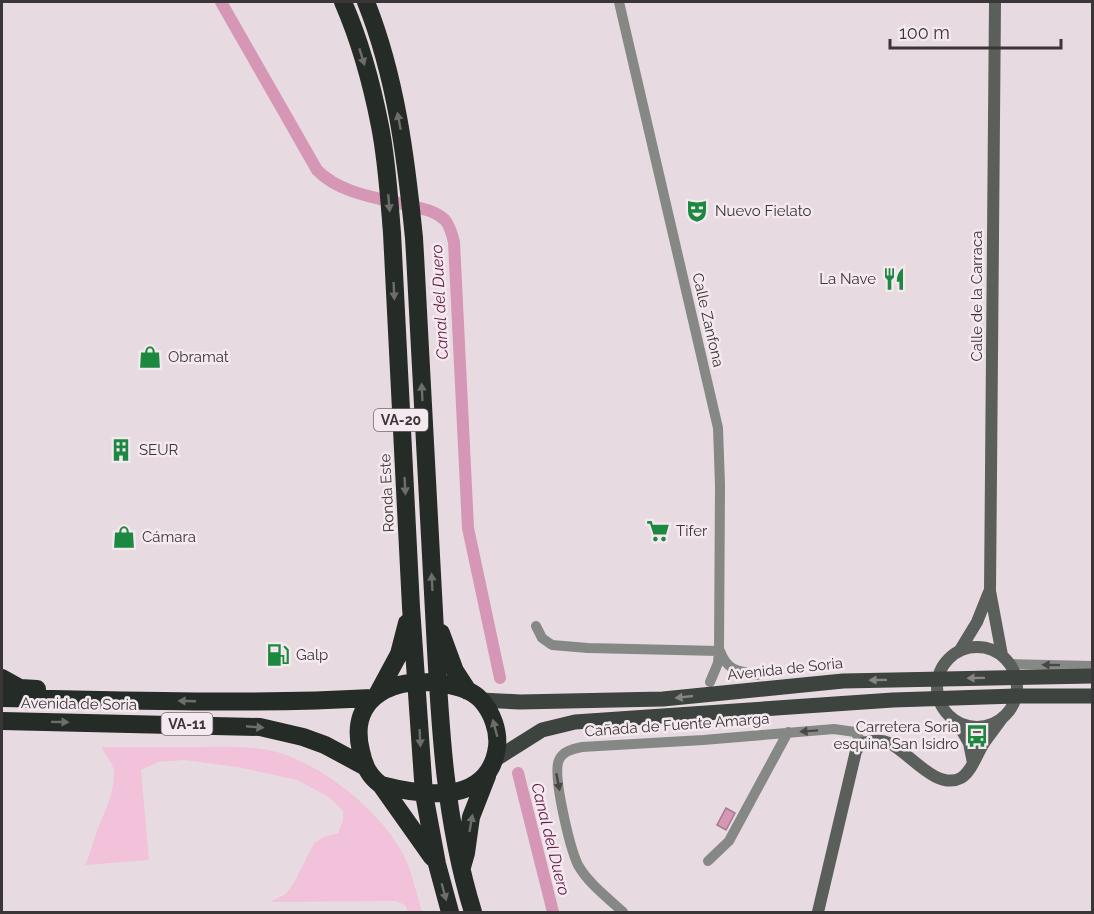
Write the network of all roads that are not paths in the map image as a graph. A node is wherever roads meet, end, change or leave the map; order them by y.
1 (343, 2) edge
2 (366, 2) edge
3 (619, 2) edge
4 (995, 2) edge
5 (990, 591) junction
6 (411, 607) junction
7 (434, 613) junction
8 (536, 626) dead end
9 (960, 650) junction
10 (719, 651) junction
11 (1009, 666) junction
12 (1092, 666) edge
13 (757, 675) dead end
14 (1092, 676) edge
15 (2, 678) edge
16 (937, 679) junction
17 (417, 682) junction
18 (710, 682) dead end
19 (438, 683) junction
20 (475, 695) junction
21 (375, 696) junction
22 (1016, 696) junction
23 (1092, 696) edge
24 (2, 698) edge
25 (938, 698) junction
26 (138, 700) junction
27 (1003, 717) junction
28 (2, 721) edge
29 (957, 722) junction
30 (788, 732) junction
31 (862, 743) junction
32 (496, 759) junction
33 (973, 763) junction
34 (364, 766) junction
35 (487, 776) junction
36 (381, 785) junction
37 (424, 794) junction
38 (446, 794) junction
39 (708, 861) dead end
40 (436, 864) junction
41 (460, 871) junction
42 (450, 912) edge
43 (473, 912) edge
44 (623, 912) edge
45 (818, 912) edge

1 -> 6 highway, Ronda Este / VA-20
7 -> 2 highway, VA-20
3 - 10 street, Calle Zanfona
4 - 5 street, Calle de la Carraca
5 - 9 street, Calle de la Carraca
5 - 11 street, Calle de la Carraca
6 - 17 highway, Ronda Este / VA-20
6 - 21 highway
7 - 19 highway, VA-20
7 - 20 highway
8 - 10 street, Avenida de Soria
9 - 11 street
9 - 16 street, Calle de la Carraca
10 - 13 street
10 - 18 street, Calle Zanfona
12 -> 11 street, Avenida de Soria
11 - 14 main road, Avenida de Soria
11 -> 16 main road, Avenida de Soria
11 - 22 street, Calle de la Carraca
15 - 26 highway
16 -> 20 main road, Avenida de Soria
16 - 25 street
17 - 19 highway, VA-11
17 - 21 highway, VA-11
17 -> 37 highway, Ronda Este / VA-20
19 - 20 highway, VA-11
19 - 38 highway, VA-20
32 -> 20 highway
21 -> 26 highway, Avenida de Soria / VA-11
21 - 34 highway
22 - 23 main road
22 - 25 main road
22 - 27 street
24 - 26 highway, Avenida de Soria / VA-11
25 - 29 street
25 - 32 main road
27 - 29 street
27 - 33 street
28 -> 34 highway, Avenida de Soria / VA-11
29 - 33 street
31 -> 30 street, Cañada de Fuente Amarga
30 - 39 street
30 -> 44 street, Cañada de Fuente Amarga
31 - 33 street
31 - 45 street
32 - 35 highway
34 - 36 highway, VA-11
35 - 38 highway
41 -> 35 highway
36 - 37 highway
36 - 40 highway
37 - 38 highway
37 - 40 highway, Ronda Este / VA-20
38 - 41 highway, VA-20
40 -> 42 highway, Ronda Este / VA-20
41 - 43 highway, VA-20

